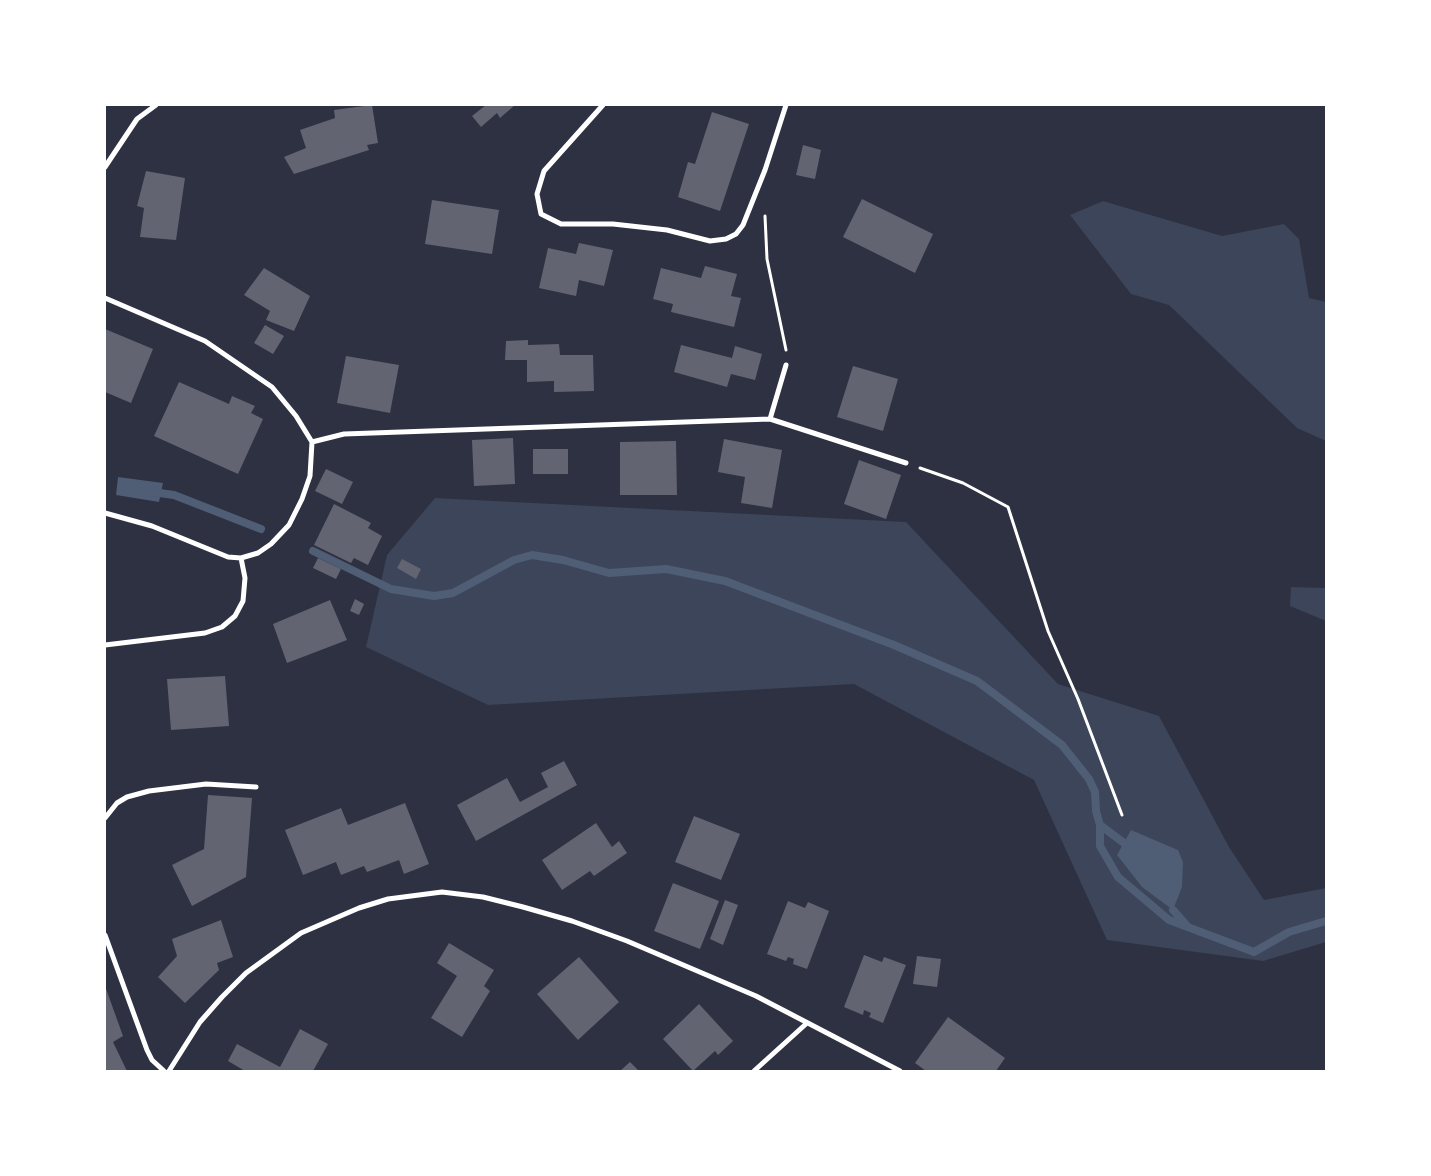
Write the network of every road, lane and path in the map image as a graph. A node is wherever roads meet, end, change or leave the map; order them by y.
1 (156, 105) edge
2 (602, 105) edge
3 (786, 105) edge
4 (105, 167) edge
5 (765, 210) dead end
6 (105, 298) edge
7 (786, 365) joint
8 (770, 419) junction
9 (312, 442) junction
10 (906, 463) joint
11 (105, 513) edge
12 (241, 558) junction
13 (105, 645) edge
14 (256, 787) dead end
15 (1122, 815) dead end
16 (105, 818) edge
17 (105, 935) edge
18 (807, 1023) junction
19 (164, 1071) edge
20 (170, 1071) edge
21 (754, 1071) edge
22 (900, 1071) edge

1 - 4 street
2 - 3 street
5 - 7 path
6 - 9 street
7 - 8 street
8 - 9 street
8 - 10 street
9 - 12 street
10 - 15 path
11 - 12 street
12 - 13 street
14 - 16 street
17 - 19 street
18 - 20 street
18 - 21 street
18 - 22 street

